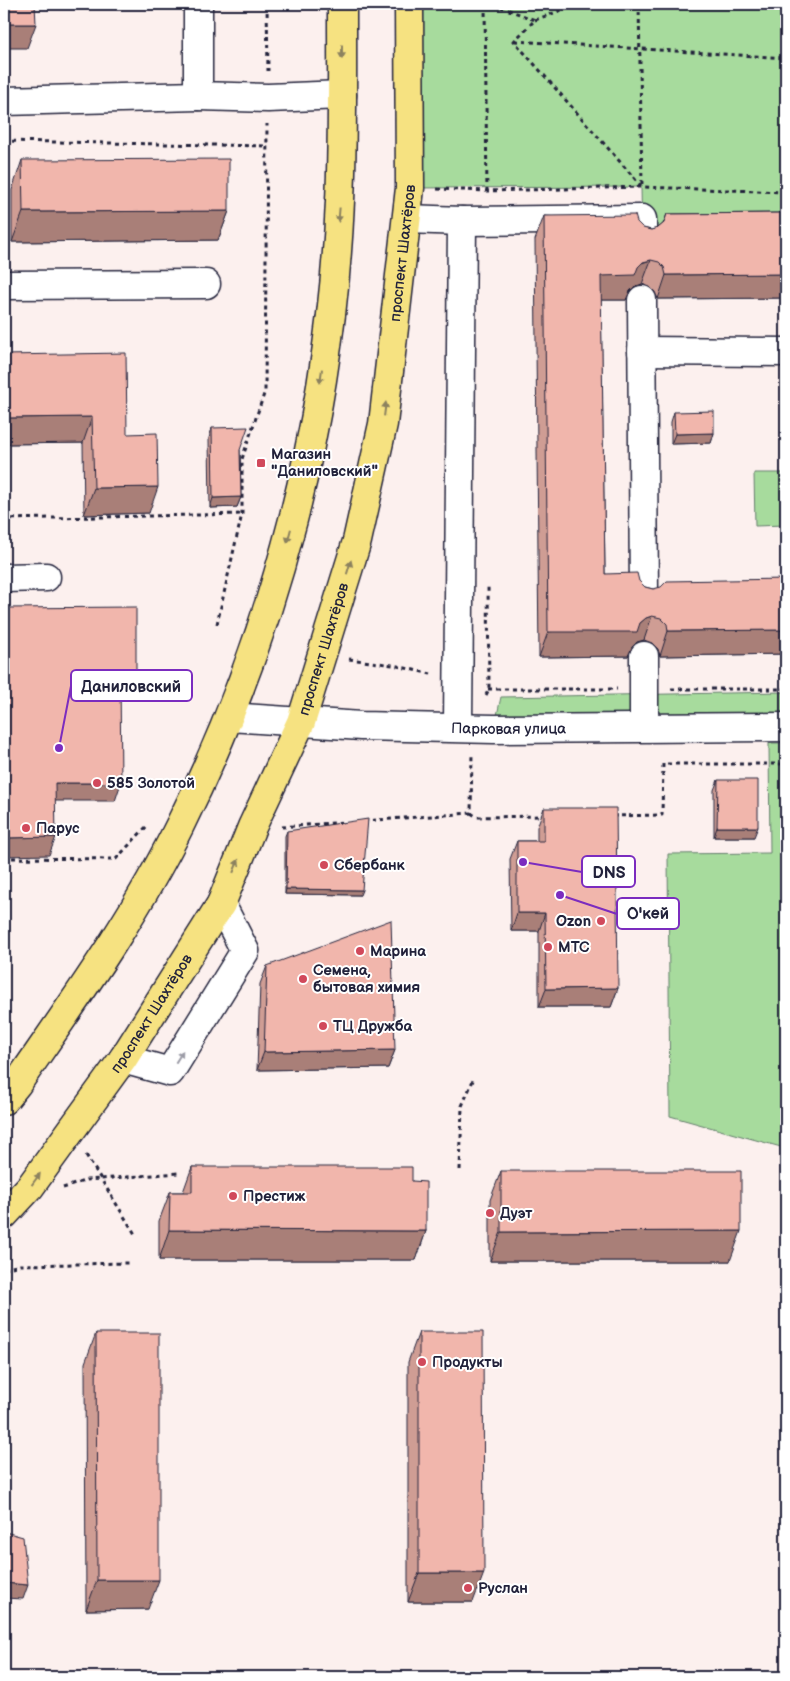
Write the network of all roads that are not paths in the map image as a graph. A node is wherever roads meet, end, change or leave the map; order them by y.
1 (198, 4) edge
2 (342, 4) edge
3 (409, 4) edge
4 (342, 95) junction
5 (198, 96) junction
6 (4, 101) edge
7 (407, 219) junction
8 (462, 221) junction
9 (642, 229) edge
10 (206, 284) dead end
11 (4, 285) edge
12 (642, 300) dead end
13 (642, 352) junction
14 (786, 352) edge
15 (46, 577) dead end
16 (4, 578) edge
17 (652, 592) edge
18 (644, 656) dead end
19 (230, 717) junction
20 (301, 722) junction
21 (644, 726) junction
22 (786, 726) edge
23 (465, 727) junction
24 (220, 904) junction
25 (123, 1059) junction
26 (4, 1100) edge
27 (4, 1215) edge

1 - 5 street
2 -> 4 main road
3 - 7 main road, проспект Шахтёров
4 - 5 street
4 -> 19 main road
5 - 6 street
7 - 8 street
20 -> 7 main road, проспект Шахтёров
8 - 9 street
8 - 23 street
10 - 11 street
12 - 13 street
13 - 14 street
13 - 17 street
15 - 16 street
18 - 21 street
19 - 20 street, Парковая улица
19 - 26 main road
20 - 23 street, Парковая улица
24 -> 20 main road, проспект Шахтёров
21 - 22 street, Парковая улица
21 - 23 street, Парковая улица
24 - 25 main road, проспект Шахтёров
25 -> 24 street
27 -> 25 main road, проспект Шахтёров

